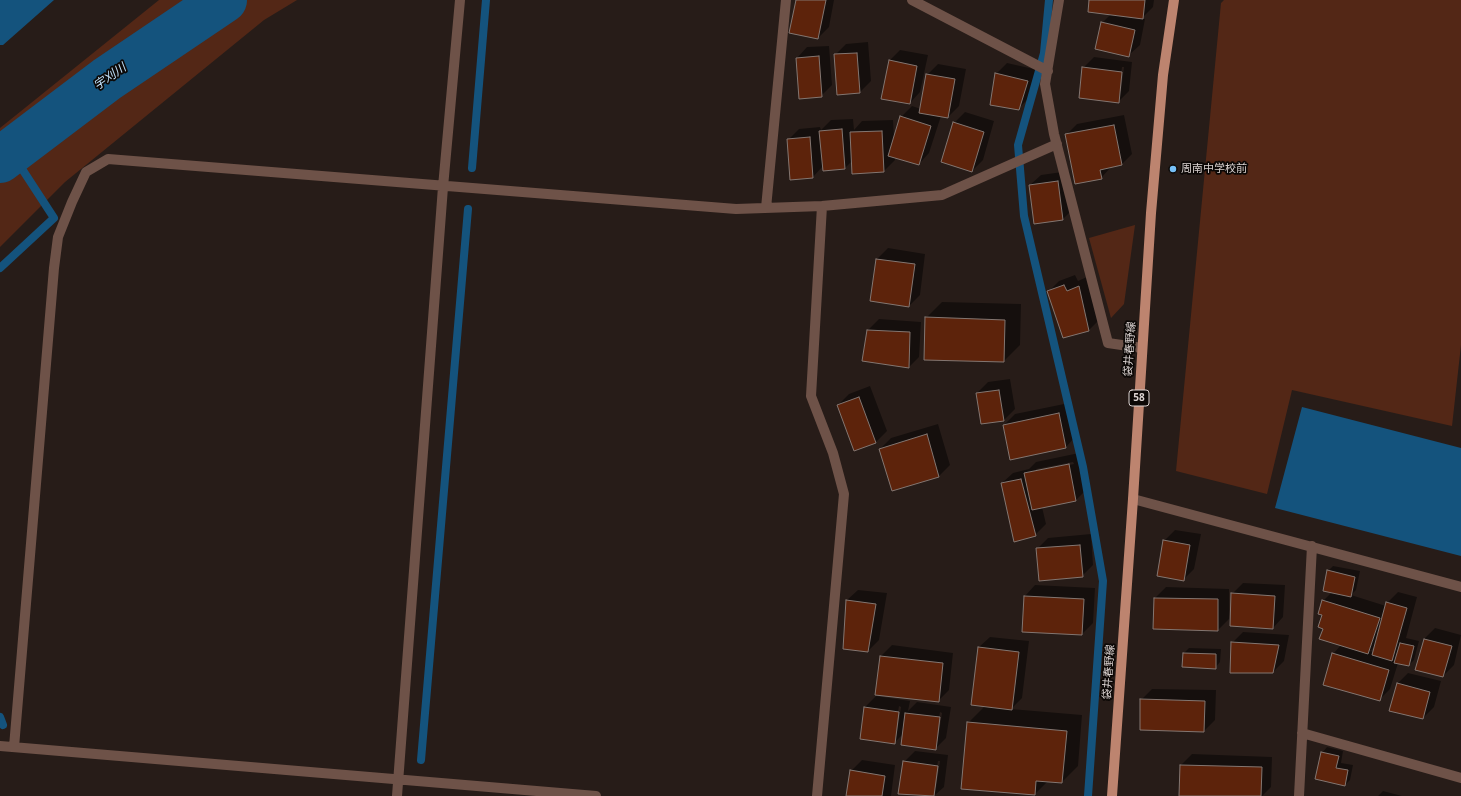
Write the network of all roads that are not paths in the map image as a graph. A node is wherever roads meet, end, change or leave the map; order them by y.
1 (460, 0) edge
2 (786, 0) edge
3 (912, 0) edge
4 (1059, 0) edge
5 (1174, 0) edge
6 (1048, 71) junction
7 (1057, 144) junction
8 (444, 186) junction
9 (822, 206) junction
10 (766, 208) junction
11 (1142, 348) junction
12 (1133, 499) junction
13 (1312, 546) junction
14 (1461, 587) edge
15 (1302, 733) junction
16 (0, 746) edge
17 (14, 747) junction
18 (1461, 778) edge
19 (398, 779) junction
20 (397, 796) edge
21 (596, 796) edge
22 (817, 796) edge
23 (1112, 796) edge
24 (1299, 796) edge

1 - 8 street
2 - 10 street
3 - 6 street
4 - 6 street
5 - 11 main road, 袋井春野線 / 58
6 - 7 street
7 - 9 street
7 - 11 street
8 - 10 street
8 - 17 street
8 - 19 street
9 - 10 street
9 - 22 street
11 - 12 main road, 袋井春野線 / 58
12 - 13 street
12 - 23 main road, 袋井春野線 / 58
13 - 14 street
13 - 15 street
15 - 18 street
15 - 24 street
16 - 17 street
17 - 19 street
19 - 20 street
19 - 21 street

